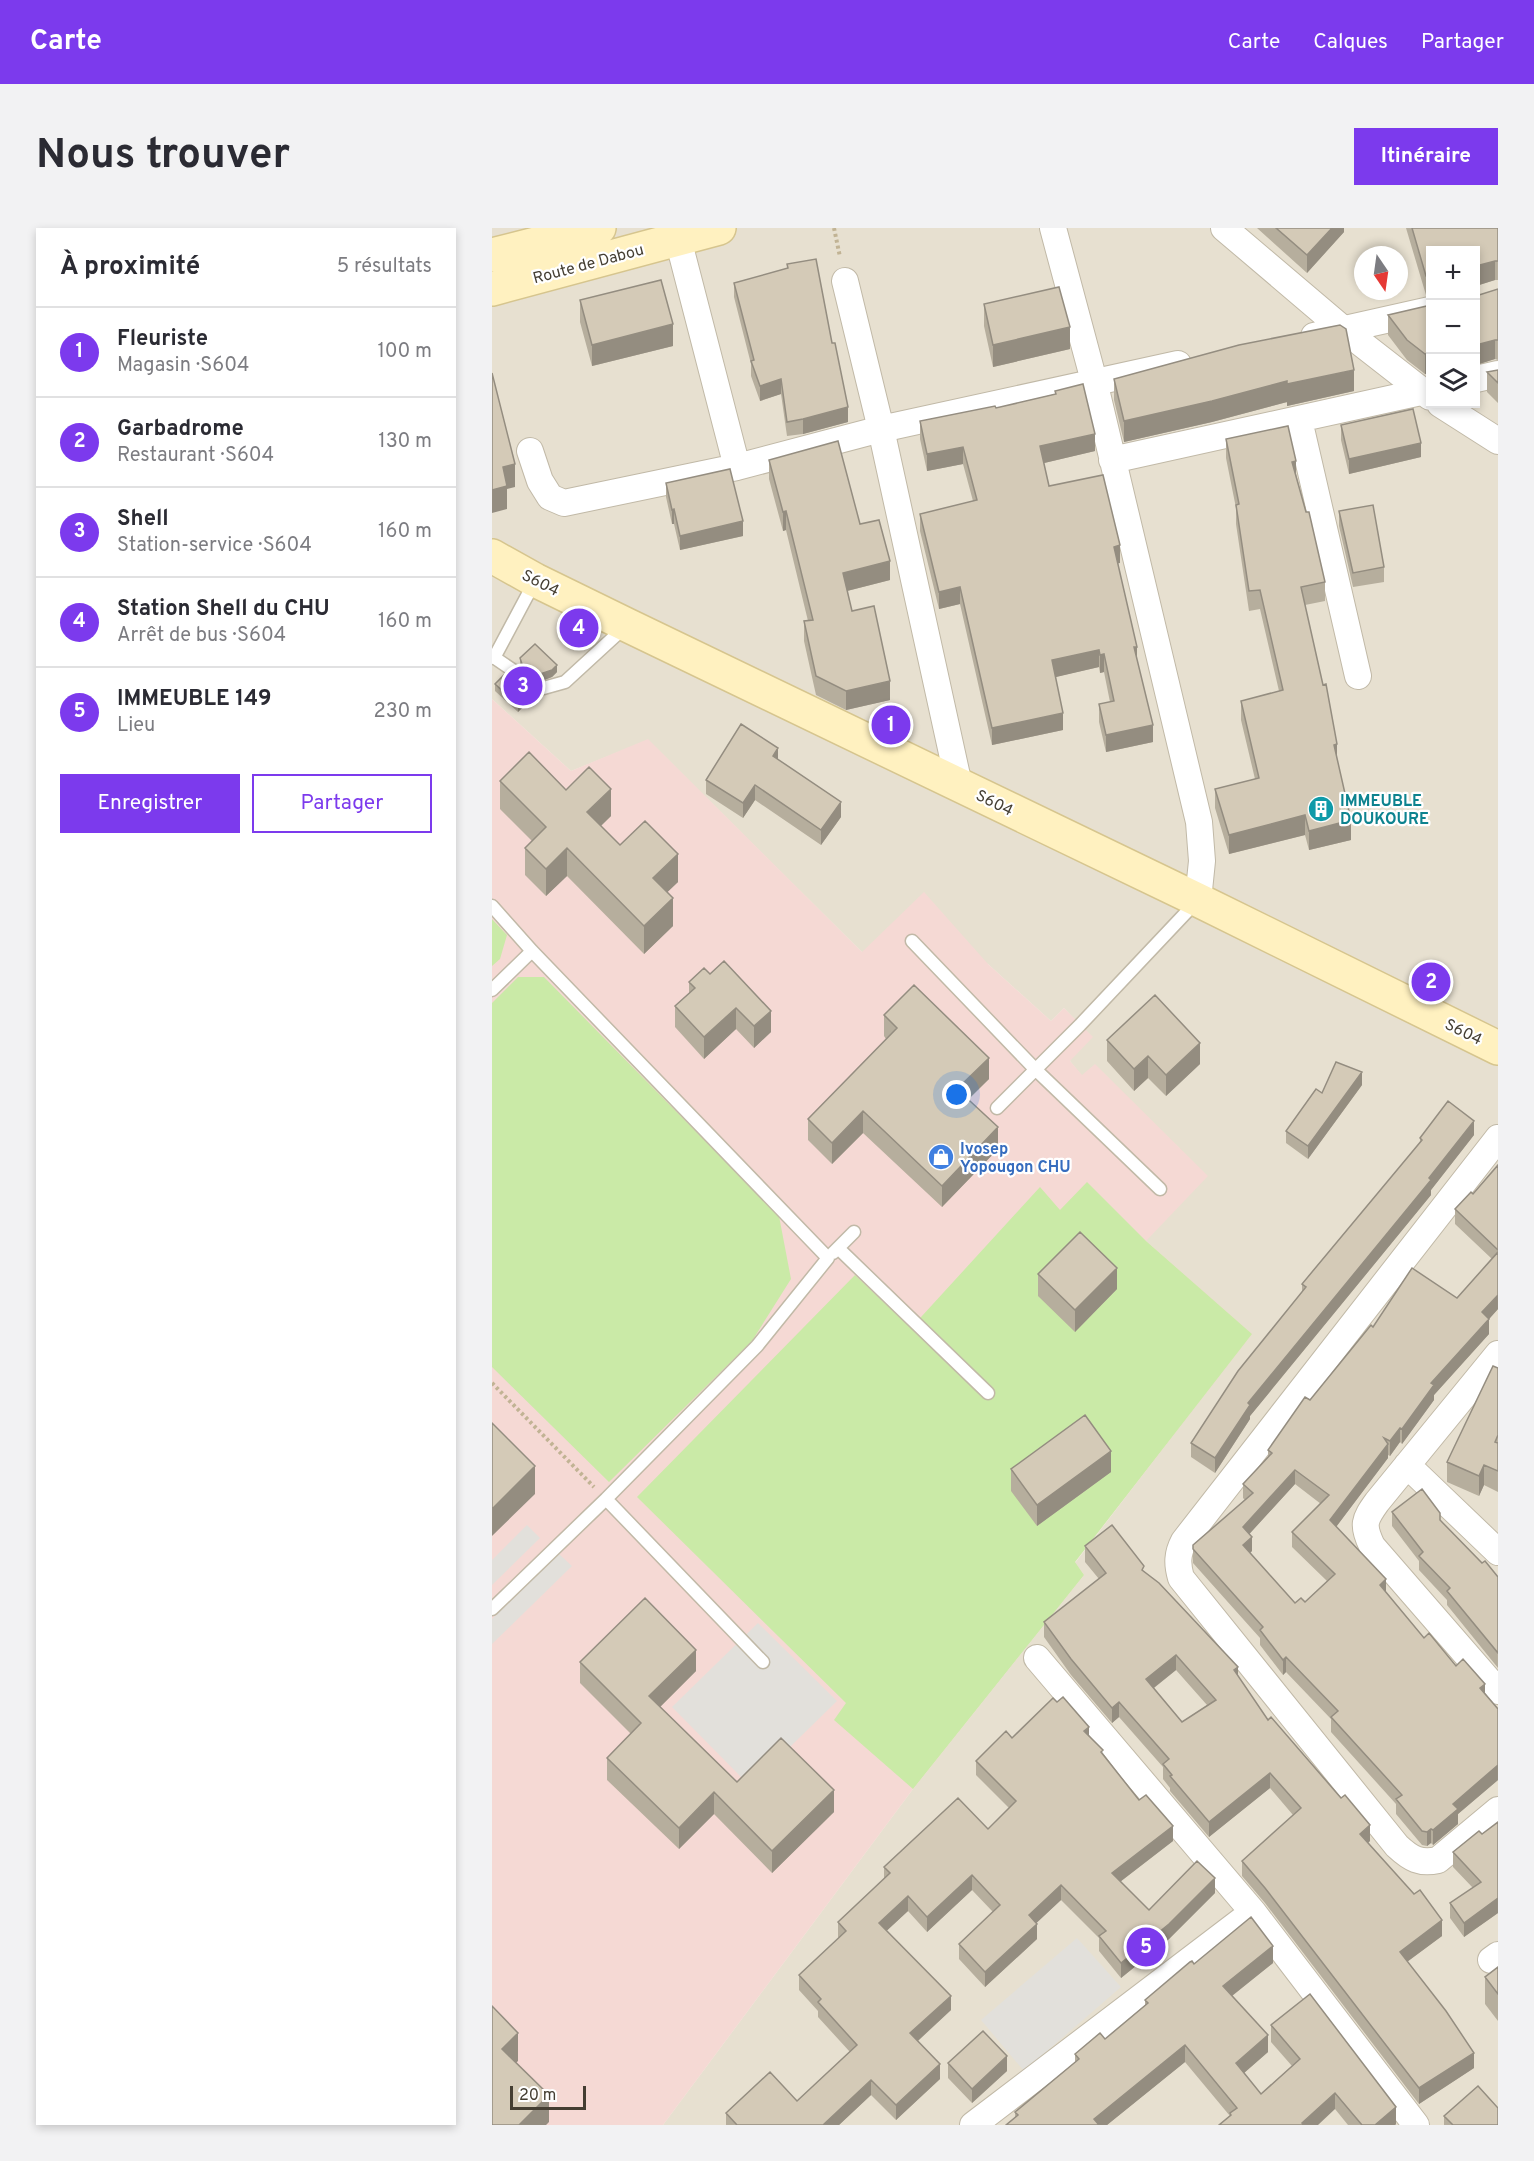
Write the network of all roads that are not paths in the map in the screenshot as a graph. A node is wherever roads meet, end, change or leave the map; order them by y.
1 (599, 228) edge
2 (719, 228) edge
3 (1053, 228) edge
4 (1224, 228) edge
5 (678, 239) junction
6 (492, 255) edge
7 (845, 281) dead end
8 (492, 289) edge
9 (1426, 311) edge
10 (1344, 330) junction
11 (1287, 342) edge
12 (1196, 360) edge
13 (1498, 374) edge
14 (1480, 379) edge
15 (1094, 381) junction
16 (1426, 392) edge
17 (1426, 397) edge
18 (1449, 408) edge
19 (1299, 420) junction
20 (882, 429) junction
21 (1498, 441) edge
22 (530, 451) dead end
23 (1112, 460) junction
24 (737, 467) junction
25 (492, 556) edge
26 (535, 580) junction
27 (627, 625) junction
28 (493, 657) edge
29 (514, 671) edge
30 (1358, 676) dead end
31 (540, 689) dead end
32 (959, 785) junction
33 (1198, 900) junction
34 (492, 906) edge
35 (912, 941) dead end
36 (532, 951) junction
37 (492, 990) edge
38 (1498, 1048) edge
39 (1035, 1069) junction
40 (997, 1108) dead end
41 (1498, 1138) edge
42 (1160, 1189) dead end
43 (854, 1232) dead end
44 (838, 1248) junction
45 (828, 1258) junction
46 (1496, 1359) edge
47 (988, 1393) dead end
48 (1407, 1465) junction
49 (606, 1499) junction
50 (1498, 1552) edge
51 (492, 1609) edge
52 (1037, 1658) dead end
53 (763, 1662) dead end
54 (1498, 1691) edge
55 (1498, 1810) edge
56 (1253, 1912) junction
57 (973, 2125) edge
58 (1416, 2125) edge

1 - 6 street
2 - 5 street, Route de Dabou
3 - 15 street
4 - 10 street
5 - 8 street, Route de Dabou
5 - 24 street
7 - 20 street
9 - 10 street
10 - 11 street
10 - 16 street
12 - 15 street
13 - 14 street
15 - 20 street
15 - 23 street
17 - 19 street
18 - 21 street
19 - 23 street
19 - 30 street
20 - 24 street
20 - 32 street
22 - 24 street
23 - 33 street
25 - 26 street, S604
26 - 27 street, S604
26 - 28 lane
27 - 31 lane
27 - 32 street, S604
28 - 29 lane
32 - 33 street, S604
33 - 38 street, S604
33 - 39 lane
34 - 36 lane
35 - 39 lane
36 - 37 lane
36 - 45 lane
39 - 40 lane
39 - 42 lane
41 - 55 street
43 - 44 lane
44 - 45 lane
44 - 47 lane
45 - 49 lane
46 - 48 street
48 - 50 street
48 - 54 street
49 - 51 lane
49 - 53 lane
52 - 56 street
56 - 57 street
56 - 58 street

